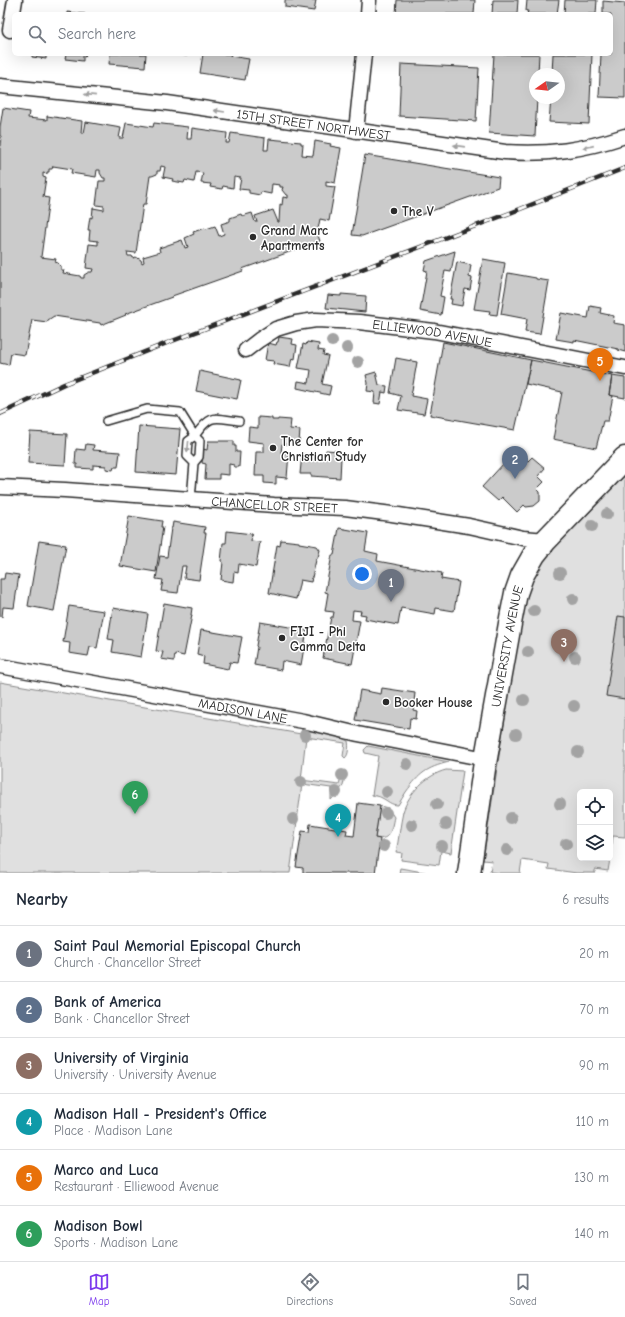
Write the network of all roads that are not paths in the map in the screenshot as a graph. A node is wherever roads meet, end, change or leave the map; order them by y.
1 (15, 0) edge
2 (369, 0) edge
3 (13, 12) edge
4 (368, 12) edge
5 (12, 18) edge
6 (10, 30) dead end
7 (364, 56) edge
8 (0, 86) edge
9 (356, 131) junction
10 (625, 136) edge
11 (246, 350) dead end
12 (625, 368) edge
13 (106, 421) dead end
14 (239, 422) dead end
15 (195, 436) junction
16 (625, 458) edge
17 (194, 463) junction
18 (0, 487) edge
19 (191, 499) junction
20 (546, 540) junction
21 (0, 666) edge
22 (486, 759) junction
23 (469, 873) edge

1 - 3 street
2 - 4 street
5 - 6 street
7 - 9 street
9 -> 8 street, 15TH STREET NORTHWEST
10 -> 9 street, 15TH STREET NORTHWEST
11 - 12 street, ELLIEWOOD AVENUE
13 - 15 lane
14 - 15 lane
15 - 17 lane
15 -> 17 lane
16 - 20 main road, UNIVERSITY AVENUE
17 - 19 lane
18 - 19 street, CHANCELLOR STREET
19 - 20 street, CHANCELLOR STREET
20 - 22 main road, UNIVERSITY AVENUE
21 - 22 street, MADISON LANE
22 - 23 main road, UNIVERSITY AVENUE

